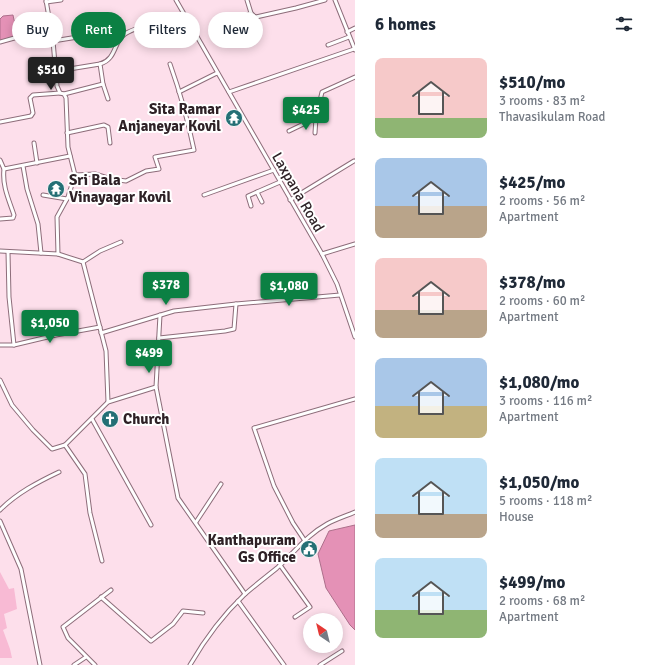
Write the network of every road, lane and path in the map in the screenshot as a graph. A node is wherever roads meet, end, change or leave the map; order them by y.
1 (61, 0) edge
2 (176, 0) edge
3 (247, 0) edge
4 (325, 0) edge
5 (335, 0) edge
6 (46, 1) edge
7 (47, 12) edge
8 (182, 12) edge
9 (251, 12) edge
10 (263, 15) edge
11 (355, 28) edge
12 (134, 30) edge
13 (347, 32) junction
14 (349, 37) junction
15 (12, 39) edge
16 (0, 42) edge
17 (200, 43) edge
18 (328, 45) dead end
19 (54, 48) edge
20 (355, 50) edge
21 (100, 64) junction
22 (170, 64) dead end
23 (56, 71) junction
24 (217, 73) junction
25 (355, 77) edge
26 (32, 78) dead end
27 (103, 84) junction
28 (179, 92) junction
29 (229, 92) junction
30 (60, 93) junction
31 (64, 94) junction
32 (108, 99) dead end
33 (316, 118) junction
34 (0, 122) edge
35 (289, 131) dead end
36 (67, 133) junction
37 (315, 133) dead end
38 (34, 143) dead end
39 (110, 143) dead end
40 (0, 155) edge
41 (70, 156) junction
42 (0, 160) edge
43 (354, 161) edge
44 (37, 163) junction
45 (23, 166) junction
46 (4, 169) junction
47 (274, 170) junction
48 (75, 175) junction
49 (280, 182) junction
50 (257, 192) junction
51 (42, 195) dead end
52 (204, 195) dead end
53 (67, 199) junction
54 (290, 200) junction
55 (262, 202) dead end
56 (251, 206) dead end
57 (0, 219) edge
58 (122, 242) dead end
59 (355, 244) edge
60 (0, 251) edge
61 (8, 252) junction
62 (41, 253) junction
63 (58, 254) junction
64 (322, 254) junction
65 (83, 262) junction
66 (340, 295) junction
67 (236, 304) junction
68 (160, 315) junction
69 (100, 327) junction
70 (101, 333) junction
71 (355, 337) edge
72 (159, 338) junction
73 (0, 345) edge
74 (14, 345) junction
75 (0, 380) edge
76 (156, 387) junction
77 (355, 399) edge
78 (108, 402) junction
79 (92, 418) junction
80 (65, 444) junction
81 (59, 472) dead end
82 (221, 484) dead end
83 (0, 510) edge
84 (355, 512) edge
85 (0, 521) edge
86 (196, 522) junction
87 (151, 525) dead end
88 (305, 541) junction
89 (102, 561) dead end
90 (280, 565) junction
91 (110, 590) dead end
92 (245, 594) junction
93 (101, 597) junction
94 (238, 601) junction
95 (203, 613) dead end
96 (295, 616) dead end
97 (339, 653) edge
98 (86, 657) junction
99 (40, 665) edge
100 (74, 665) edge
101 (95, 665) edge
102 (190, 665) edge
103 (284, 665) edge
104 (320, 665) edge

1 - 6 street
2 - 8 street, Laxpana Road
3 - 9 street
4 - 10 street
5 - 13 street
6 - 7 street
11 - 13 street
12 - 21 street
13 - 14 street
14 - 18 street
14 - 20 street
15 - 16 street
17 - 24 street, Laxpana Road
19 - 23 street
20 - 29 street
21 - 23 street
21 - 27 street
22 - 28 street
23 - 26 street
23 - 30 street
24 - 28 street
24 - 29 street, Laxpana Road
25 - 33 street
27 - 31 street
27 - 32 street
28 - 48 street
29 - 47 street, Laxpana Road
30 - 31 street
30 - 34 street
31 - 36 street
33 - 35 street
33 - 37 street
36 - 39 street
36 - 41 street
38 - 44 street
40 - 42 street
41 - 44 street
41 - 48 street
42 - 46 street
43 - 54 street
44 - 45 street
45 - 46 street
45 - 62 street
46 - 57 street
47 - 49 street, Laxpana Road
47 - 52 street
48 - 53 street
49 - 50 street
49 - 54 street, Laxpana Road
50 - 55 street
50 - 56 street
51 - 53 street
53 - 63 street
54 - 64 street, Laxpana Road
58 - 65 street
59 - 64 street
60 - 61 street
61 - 62 street
61 - 74 street
62 - 63 street
63 - 65 street
64 - 66 street, Laxpana Road
65 - 69 street
66 - 67 street
66 - 71 street, Laxpana Road
67 - 68 street
67 - 72 street
68 - 70 street
68 - 72 street
69 - 70 street
69 - 74 street
70 - 78 street
72 - 76 street
73 - 74 street
75 - 80 street
76 - 78 street
76 - 86 street
77 - 88 street
78 - 79 street
79 - 80 street
79 - 87 street
80 - 89 street
81 - 83 street
82 - 86 street
84 - 88 street
85 - 99 street
86 - 92 street
88 - 90 street
90 - 92 street
90 - 96 street
91 - 93 street
92 - 94 street
93 - 95 street
93 - 98 street
94 - 102 street
94 - 103 street
97 - 104 street
98 - 100 street
98 - 101 street

